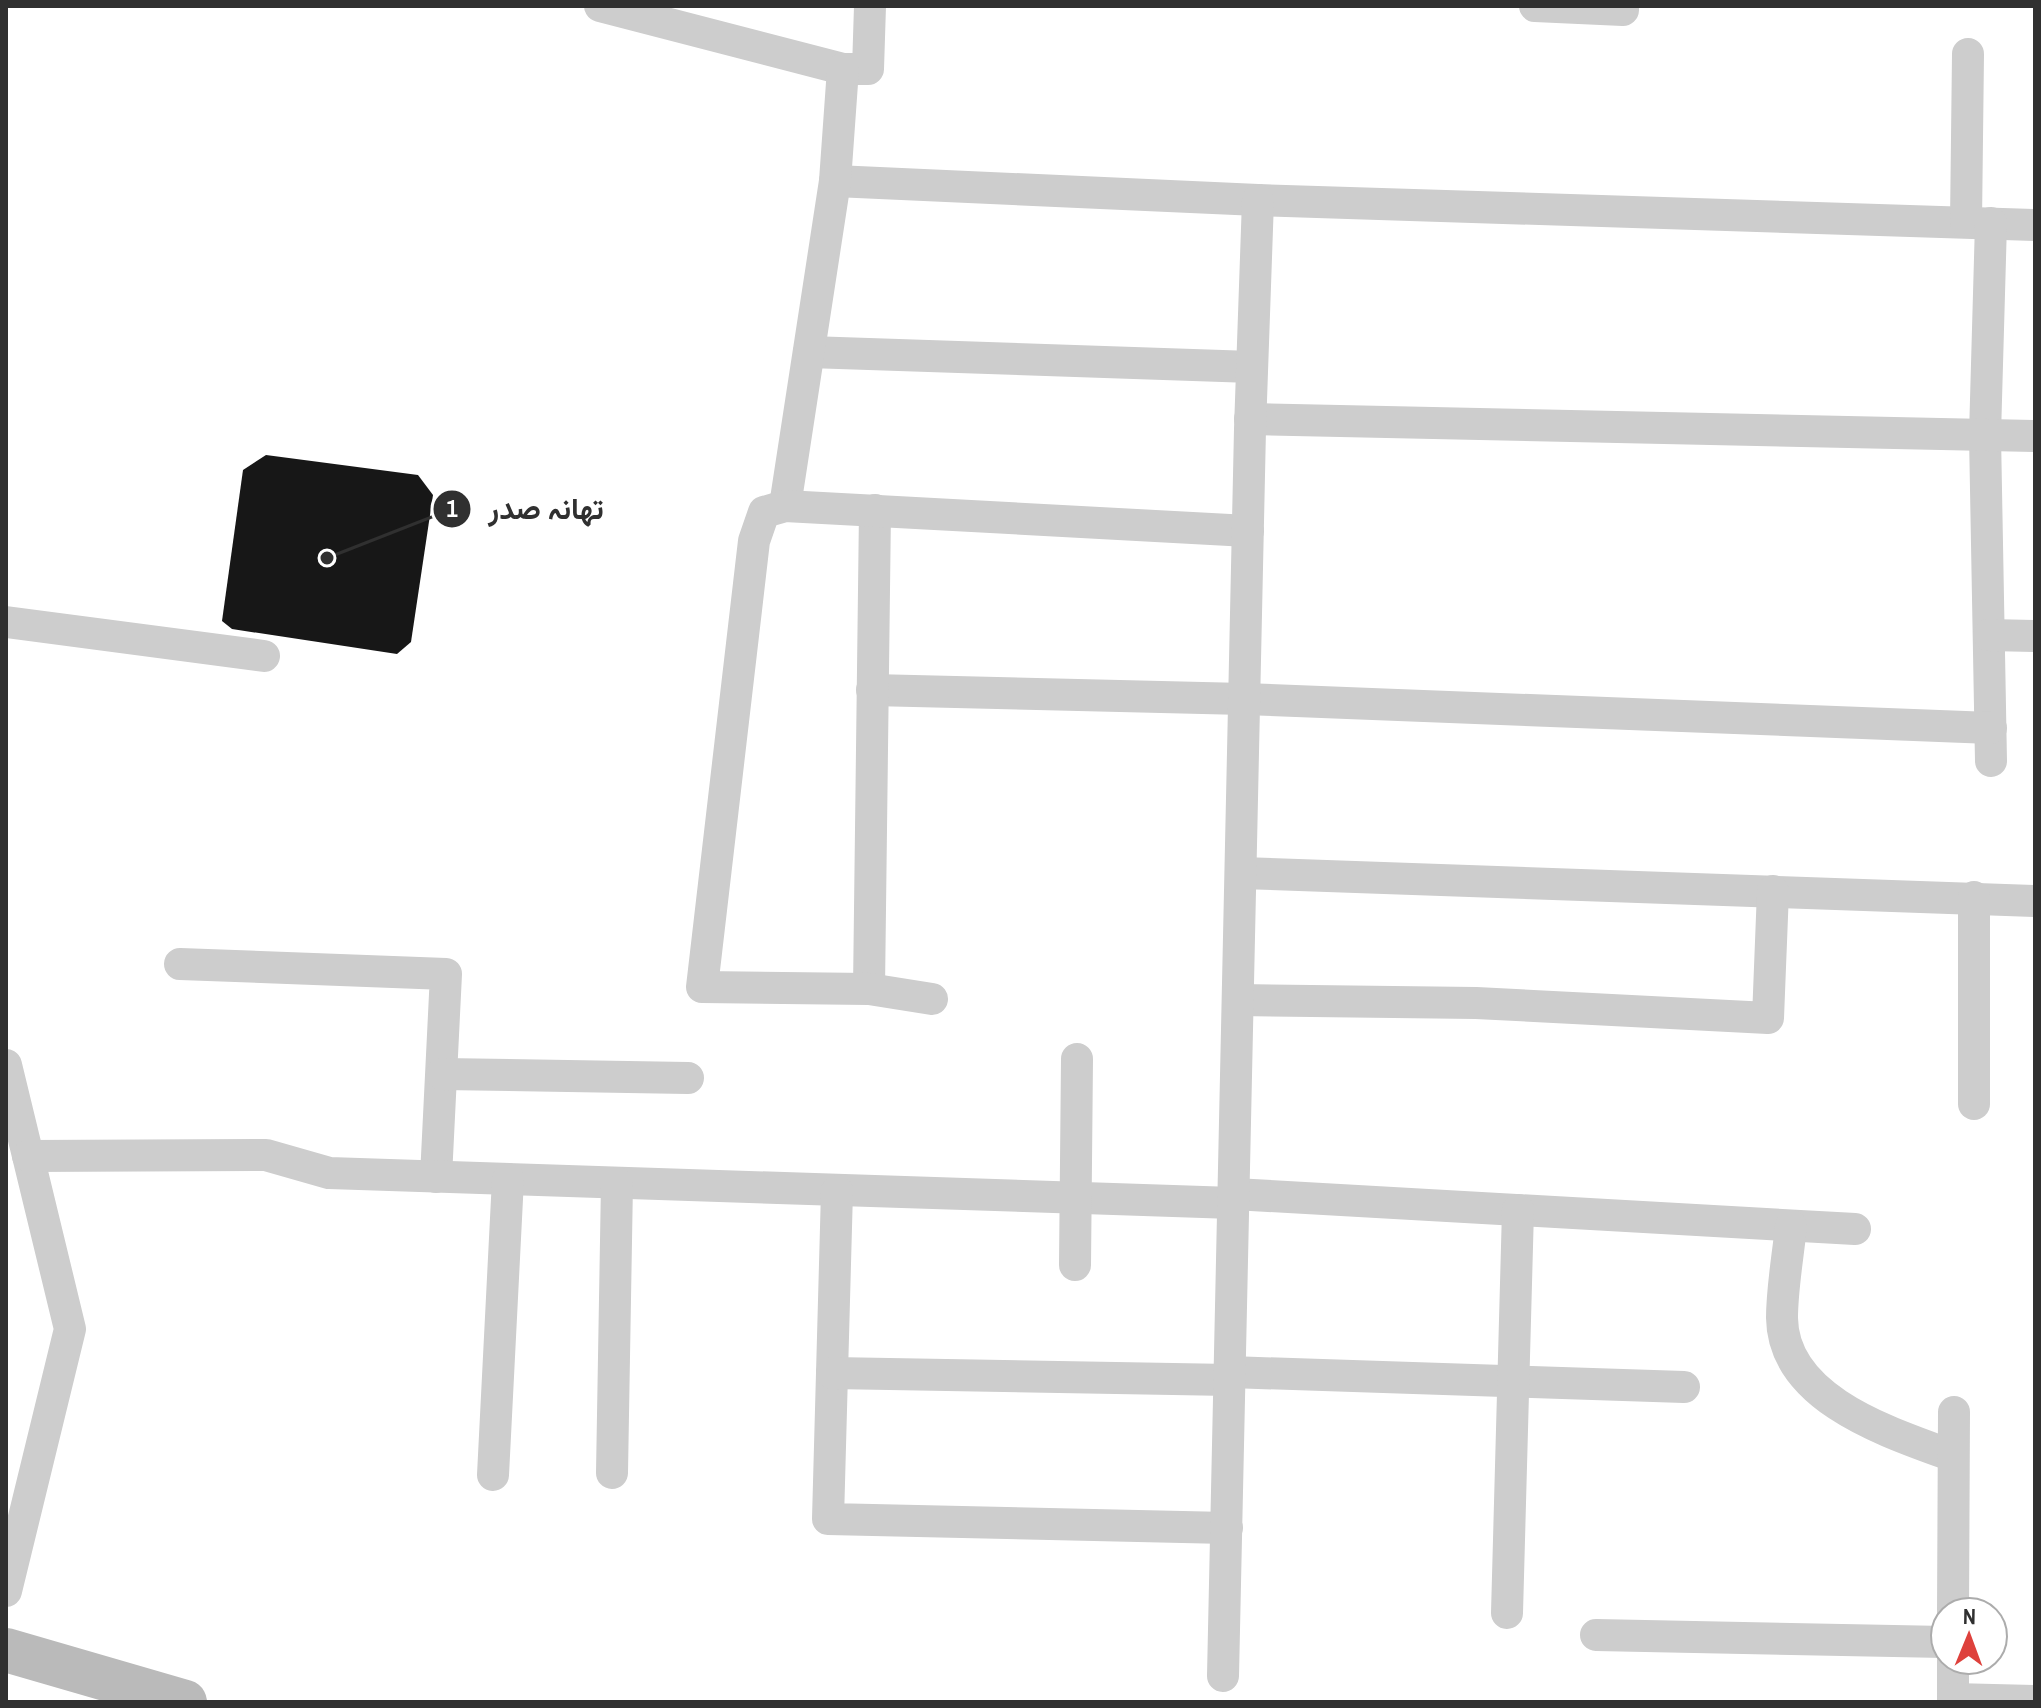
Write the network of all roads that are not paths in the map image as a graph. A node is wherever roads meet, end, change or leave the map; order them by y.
1 (600, 6) edge
2 (870, 6) edge
3 (1535, 6) edge
4 (1623, 6) edge
5 (1968, 54) dead end
6 (843, 69) junction
7 (835, 181) junction
8 (1258, 200) junction
9 (1978, 223) junction
10 (2035, 225) edge
11 (809, 352) junction
12 (1252, 367) junction
13 (1250, 419) junction
14 (1985, 435) junction
15 (2035, 436) edge
16 (785, 506) junction
17 (875, 510) junction
18 (1248, 531) junction
19 (6, 622) edge
20 (1989, 635) junction
21 (2035, 636) edge
22 (264, 656) dead end
23 (872, 690) junction
24 (1244, 699) junction
25 (1991, 728) junction
26 (1991, 761) dead end
27 (1241, 873) junction
28 (1773, 891) junction
29 (1974, 897) junction
30 (2035, 901) edge
31 (180, 964) dead end
32 (869, 989) junction
33 (932, 999) dead end
34 (1238, 1000) junction
35 (1077, 1059) dead end
36 (6, 1065) edge
37 (442, 1074) junction
38 (688, 1078) dead end
39 (1974, 1104) dead end
40 (28, 1156) junction
41 (436, 1177) junction
42 (508, 1179) junction
43 (617, 1183) junction
44 (837, 1191) junction
45 (1075, 1198) junction
46 (1234, 1198) junction
47 (1518, 1210) junction
48 (1791, 1226) junction
49 (1855, 1229) dead end
50 (1075, 1265) dead end
51 (832, 1373) junction
52 (1230, 1376) junction
53 (1514, 1380) junction
54 (1684, 1387) dead end
55 (1954, 1412) dead end
56 (1953, 1456) junction
57 (612, 1473) dead end
58 (493, 1475) dead end
59 (1227, 1528) junction
60 (6, 1591) edge
61 (1953, 1596) edge
62 (1507, 1613) dead end
63 (1596, 1635) dead end
64 (1929, 1642) edge
65 (6, 1650) edge
66 (1223, 1676) dead end
67 (1953, 1676) edge
68 (1953, 1700) edge
69 (2035, 1701) edge
70 (185, 1702) edge

1 - 6 street
2 - 6 street
3 - 4 street
5 - 9 street
6 - 7 street
7 - 8 street
7 - 11 street
8 - 9 street
8 - 12 street
9 - 10 street
9 - 14 street
11 - 12 street
11 - 16 street
12 - 13 street
13 - 14 street
13 - 18 street
14 - 15 street
14 - 20 street
16 - 17 street
16 - 32 street
17 - 18 street
17 - 23 street
18 - 24 street
19 - 22 street
20 - 21 street
20 - 25 street
23 - 24 street
23 - 32 street
24 - 25 street
24 - 27 street
25 - 26 street
27 - 28 street
27 - 34 street
28 - 29 street
28 - 34 street
29 - 30 street
29 - 39 street
31 - 37 street
32 - 33 street
34 - 46 street
35 - 45 street
36 - 40 street
37 - 38 street
37 - 41 street
40 - 41 street
40 - 60 street
41 - 42 street
42 - 43 street
42 - 58 street
43 - 44 street
43 - 57 street
44 - 45 street
44 - 51 street
45 - 46 street
45 - 50 street
46 - 47 street
46 - 52 street
47 - 48 street
47 - 53 street
48 - 49 street
48 - 56 street
51 - 52 street
51 - 59 street
52 - 53 street
52 - 59 street
53 - 54 street
53 - 62 street
55 - 56 street
56 - 61 street
59 - 66 street
63 - 64 street
65 - 70 main road
67 - 68 street
68 - 69 street

